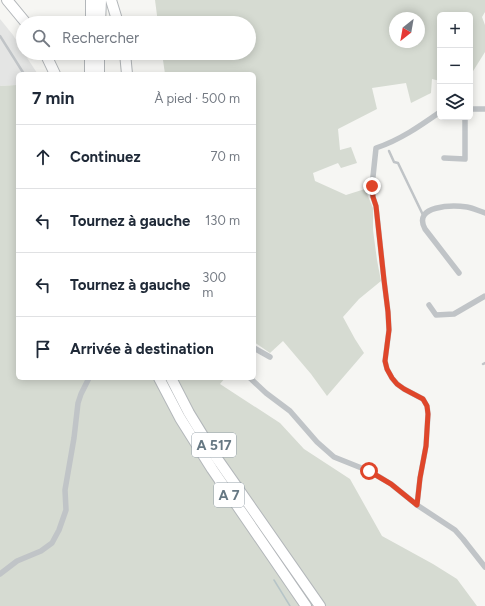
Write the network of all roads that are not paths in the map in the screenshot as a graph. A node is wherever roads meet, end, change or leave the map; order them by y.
1 (8, 0) edge
2 (92, 0) edge
3 (101, 0) edge
4 (112, 3) edge
5 (21, 16) edge
6 (91, 16) edge
7 (100, 16) edge
8 (116, 16) edge
9 (0, 36) edge
10 (48, 60) edge
11 (90, 60) edge
12 (99, 60) edge
13 (126, 60) edge
14 (23, 72) edge
15 (54, 72) edge
16 (90, 72) edge
17 (99, 72) edge
18 (127, 72) edge
19 (473, 109) edge
20 (485, 109) edge
21 (437, 114) edge
22 (465, 120) edge
23 (389, 151) dead end
24 (444, 158) dead end
25 (485, 214) edge
26 (424, 216) junction
27 (459, 273) dead end
28 (485, 296) edge
29 (429, 305) dead end
30 (256, 349) edge
31 (270, 357) dead end
32 (88, 380) edge
33 (161, 380) edge
34 (172, 380) edge
35 (179, 380) edge
36 (252, 380) edge
37 (417, 505) junction
38 (253, 510) junction
39 (485, 568) edge
40 (0, 574) edge
41 (306, 606) edge
42 (320, 606) edge

1 - 5 highway
2 - 6 highway
3 - 7 highway
4 - 8 highway
9 - 14 lane
10 - 15 highway
11 - 16 highway
12 - 17 highway
13 - 18 highway
19 - 20 street
21 - 37 street
22 - 24 street
23 - 26 lane
25 - 26 street
26 - 27 street
28 - 29 street
30 - 31 street
32 - 40 street
33 - 41 highway, A 7
34 - 38 highway, A 7
35 - 38 highway, A 517
36 - 37 street
37 - 39 street
38 - 42 highway, A 7

